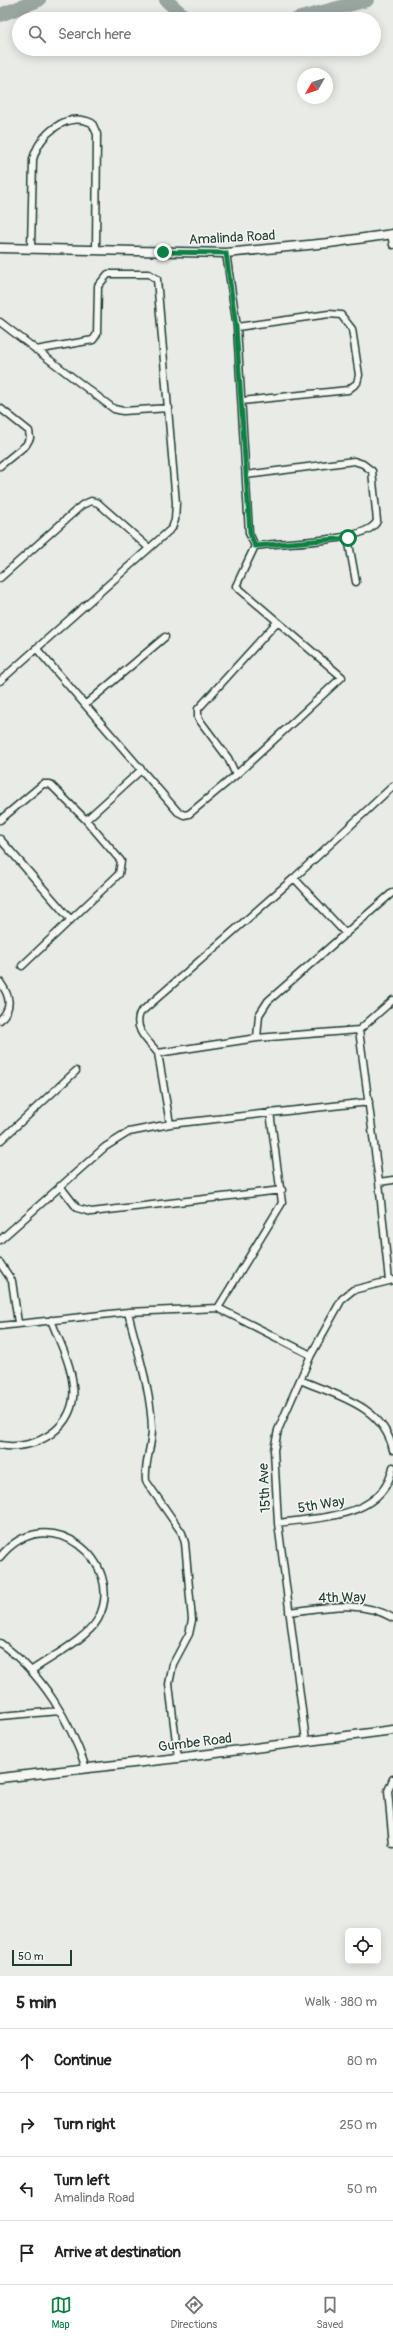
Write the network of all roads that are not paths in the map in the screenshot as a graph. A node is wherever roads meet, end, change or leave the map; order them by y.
1 (392, 234) edge
2 (393, 245) edge
3 (0, 248) edge
4 (31, 248) junction
5 (96, 250) junction
6 (226, 253) junction
7 (0, 322) edge
8 (236, 327) junction
9 (36, 350) junction
10 (242, 401) junction
11 (0, 408) edge
12 (169, 408) junction
13 (0, 466) edge
14 (246, 476) junction
15 (348, 538) junction
16 (255, 546) junction
17 (149, 548) junction
18 (0, 578) edge
19 (356, 582) dead end
20 (277, 622) junction
21 (165, 637) dead end
22 (36, 648) junction
23 (0, 681) edge
24 (86, 704) junction
25 (140, 770) junction
26 (236, 775) junction
27 (393, 786) edge
28 (0, 820) edge
29 (86, 820) junction
30 (0, 839) edge
31 (294, 878) junction
32 (393, 892) edge
33 (70, 919) junction
34 (346, 934) junction
35 (22, 966) dead end
36 (0, 982) edge
37 (393, 1000) edge
38 (0, 1020) edge
39 (359, 1030) junction
40 (257, 1038) junction
41 (158, 1053) junction
42 (76, 1071) dead end
43 (369, 1102) junction
44 (270, 1112) junction
45 (170, 1124) junction
46 (0, 1141) edge
47 (393, 1180) edge
48 (379, 1182) junction
49 (60, 1186) junction
50 (282, 1190) junction
51 (0, 1240) edge
52 (0, 1263) edge
53 (391, 1280) edge
54 (218, 1308) junction
55 (128, 1312) junction
56 (51, 1320) junction
57 (18, 1323) junction
58 (0, 1326) edge
59 (311, 1356) junction
60 (300, 1380) junction
61 (0, 1445) edge
62 (393, 1450) edge
63 (393, 1467) edge
64 (278, 1523) junction
65 (0, 1557) edge
66 (289, 1612) junction
67 (393, 1618) edge
68 (0, 1643) edge
69 (31, 1671) junction
70 (60, 1711) junction
71 (0, 1716) edge
72 (393, 1730) edge
73 (306, 1741) junction
74 (178, 1758) junction
75 (86, 1768) junction
76 (0, 1778) edge
77 (393, 1779) edge
78 (393, 1844) edge

1 - 2 street
1 - 6 street, Amalinda Road
3 - 4 street, Amalinda Road
4 - 5 street, Amalinda Road
4 - 5 street
5 - 6 street, Amalinda Road
6 - 8 street
7 - 9 street
8 - 10 street
8 - 10 street
9 - 12 street
9 - 12 street
10 - 14 street
11 - 13 street
12 - 17 street
14 - 15 street
14 - 16 street
15 - 16 street
15 - 19 street
16 - 20 street
17 - 18 street
17 - 22 street
20 - 26 street
20 - 26 street
21 - 24 street
22 - 23 street
22 - 24 street
24 - 25 street
25 - 26 street
25 - 29 street
27 - 31 street
28 - 29 street
29 - 33 street
30 - 33 street
31 - 34 street
31 - 41 street
32 - 34 street
33 - 35 street
34 - 40 street
36 - 38 street
37 - 39 street
39 - 40 street
39 - 43 street
40 - 41 street
41 - 45 street
42 - 46 street
43 - 44 street
43 - 48 street
44 - 45 street
44 - 50 street
45 - 49 street
47 - 48 street
48 - 53 street
49 - 50 street
49 - 51 street
50 - 54 street
52 - 57 street
53 - 59 street, 15th Ave
54 - 55 street
54 - 59 street
55 - 56 street
55 - 74 street
56 - 57 street
56 - 61 street
57 - 58 street
59 - 60 street, 15th Ave
60 - 62 street
60 - 64 street, 15th Ave
63 - 64 street, 5th Way
64 - 66 street, 15th Ave
65 - 69 street
66 - 67 street, 4th Way
66 - 73 street, 15th Ave
68 - 69 street
69 - 70 street
70 - 71 street
70 - 75 street
72 - 73 street, Gumbe Road
73 - 74 street, Gumbe Road
74 - 75 street, Gumbe Road
75 - 76 street, Gumbe Road
77 - 78 street

